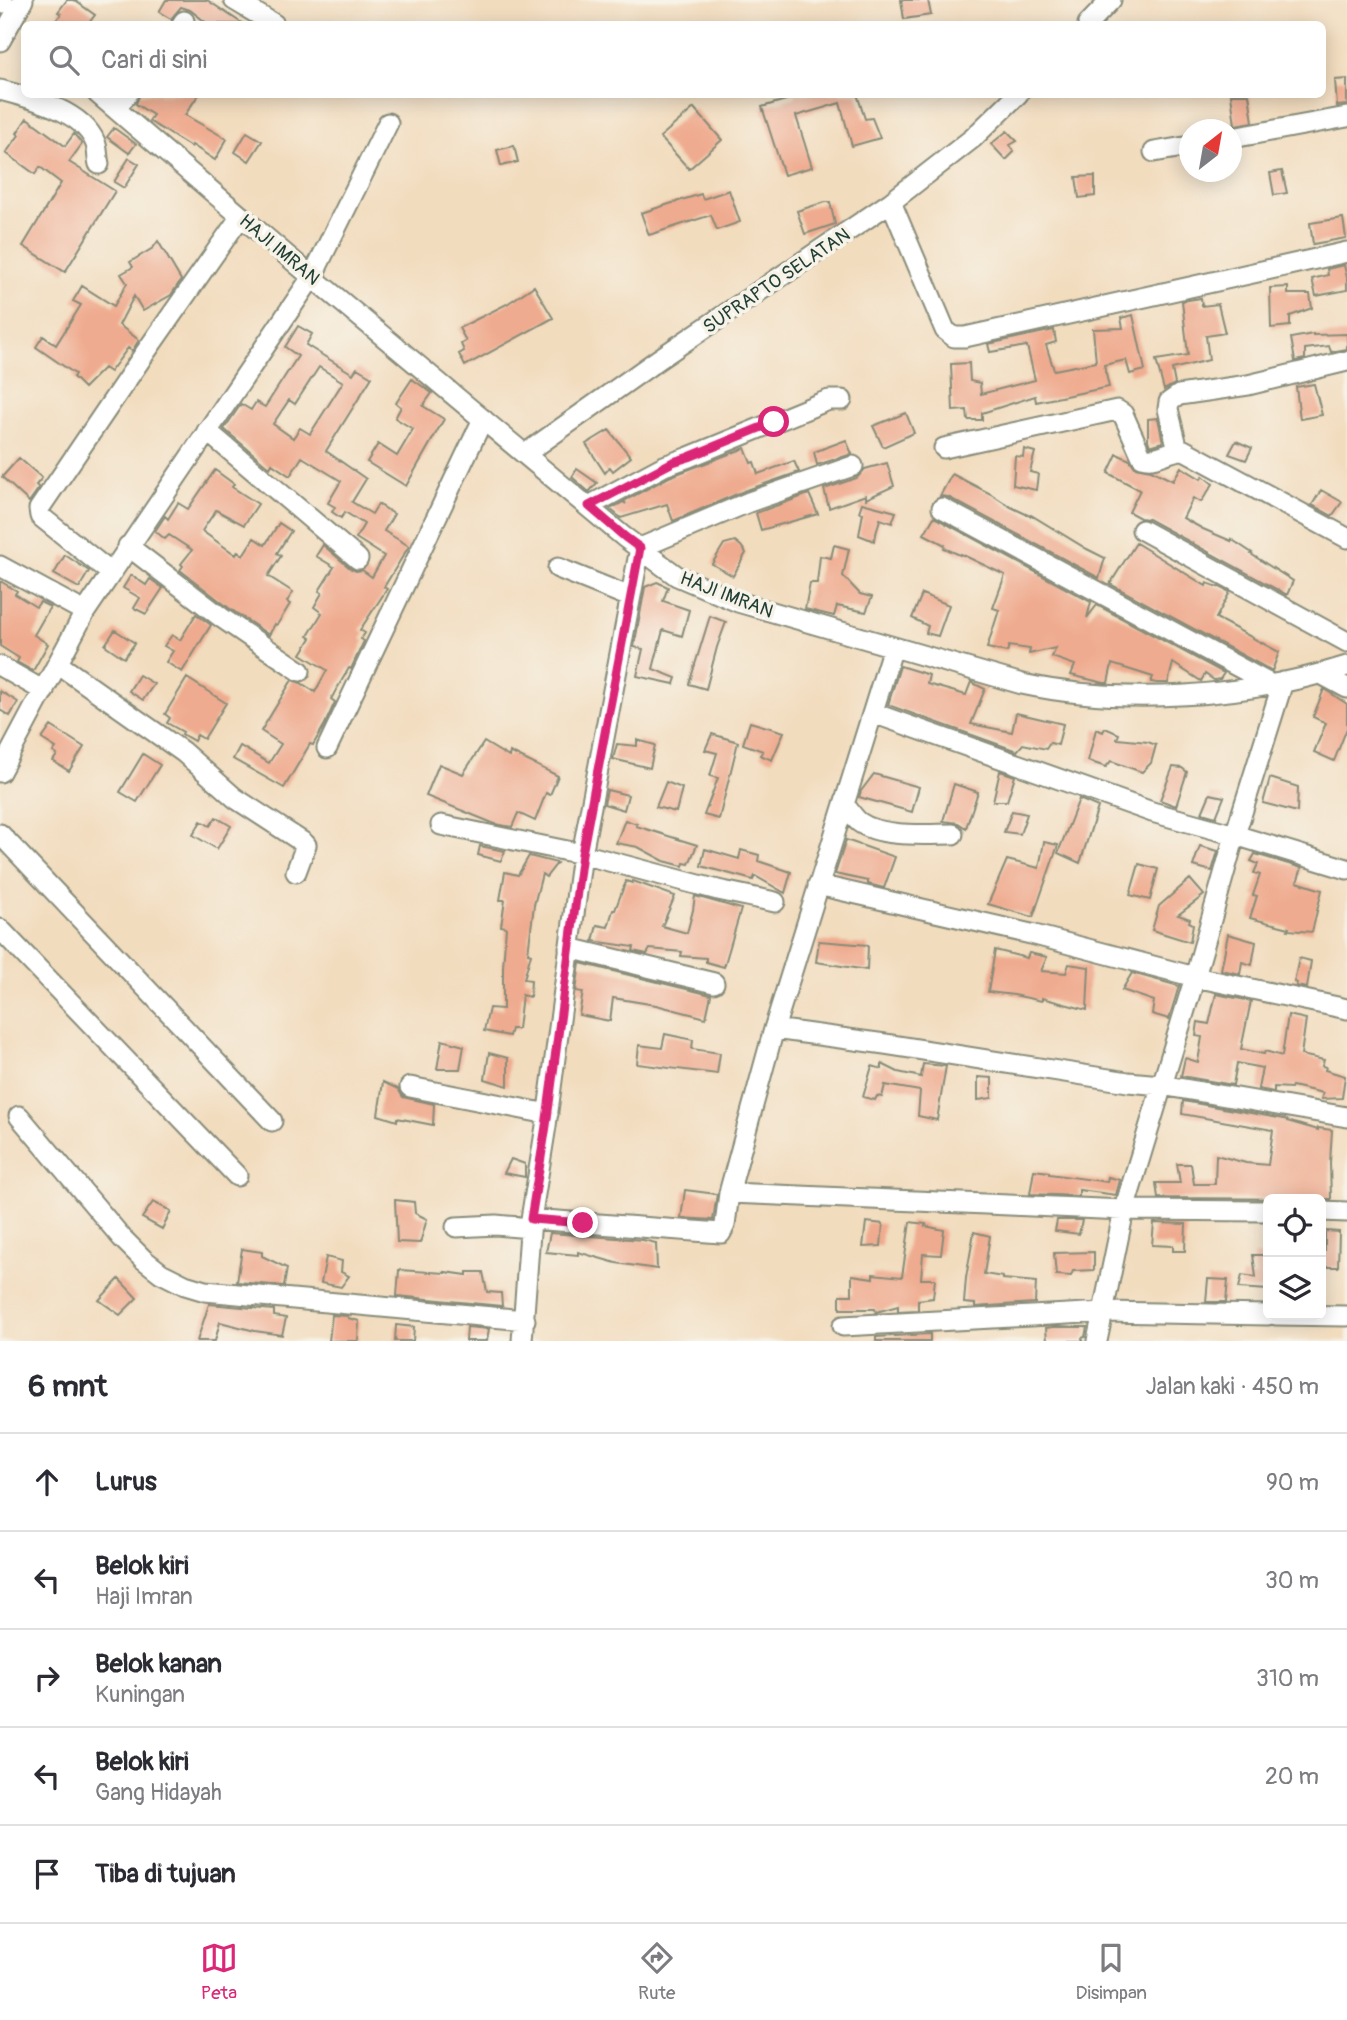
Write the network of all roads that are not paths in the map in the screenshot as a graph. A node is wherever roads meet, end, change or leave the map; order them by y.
1 (23, 0) edge
2 (234, 0) edge
3 (1111, 0) edge
4 (269, 21) edge
5 (1091, 21) edge
6 (18, 26) edge
7 (0, 41) edge
8 (0, 90) edge
9 (21, 94) edge
10 (43, 98) edge
11 (1014, 98) edge
12 (121, 101) edge
13 (1347, 117) edge
14 (388, 123) dead end
15 (1242, 136) edge
16 (1179, 148) edge
17 (1154, 152) dead end
18 (99, 164) dead end
19 (891, 202) junction
20 (241, 216) junction
21 (1347, 252) edge
22 (312, 277) junction
23 (1347, 361) edge
24 (842, 400) dead end
25 (483, 419) junction
26 (207, 431) junction
27 (944, 447) dead end
28 (1178, 450) junction
29 (525, 454) junction
30 (853, 466) dead end
31 (589, 506) junction
32 (942, 508) dead end
33 (1142, 530) dead end
34 (1347, 538) edge
35 (128, 546) junction
36 (640, 548) junction
37 (358, 559) dead end
38 (0, 566) edge
39 (558, 568) dead end
40 (111, 573) junction
41 (630, 597) junction
42 (85, 612) junction
43 (1347, 642) edge
44 (892, 647) junction
45 (58, 664) junction
46 (0, 666) edge
47 (1347, 666) edge
48 (300, 671) dead end
49 (1321, 674) junction
50 (1278, 683) junction
51 (1347, 688) edge
52 (44, 691) junction
53 (873, 713) junction
54 (327, 748) dead end
55 (0, 772) edge
56 (844, 804) junction
57 (441, 825) dead end
58 (0, 834) edge
59 (953, 834) dead end
60 (1236, 835) junction
61 (582, 854) junction
62 (1347, 869) edge
63 (296, 872) dead end
64 (818, 885) junction
65 (775, 902) dead end
66 (0, 929) edge
67 (569, 948) junction
68 (1195, 977) junction
69 (713, 983) dead end
70 (1347, 1009) edge
71 (774, 1029) junction
72 (1161, 1085) junction
73 (410, 1087) dead end
74 (548, 1114) junction
75 (19, 1116) dead end
76 (1347, 1117) edge
77 (272, 1121) dead end
78 (237, 1175) dead end
79 (729, 1194) junction
80 (1125, 1210) junction
81 (1263, 1211) edge
82 (1326, 1211) edge
83 (1347, 1212) edge
84 (531, 1223) junction
85 (456, 1227) dead end
86 (1104, 1312) junction
87 (1263, 1315) edge
88 (1326, 1316) edge
89 (1347, 1316) edge
90 (525, 1320) junction
91 (843, 1326) dead end
92 (522, 1341) edge
93 (1097, 1341) edge

1 - 6 street
2 - 4 street
3 - 5 street
6 - 7 street
8 - 9 street
10 - 18 street
11 - 19 street, SUPRAPTO SELATAN
12 - 20 street, HAJI IMRAN
13 - 15 street
14 - 22 street
16 - 17 street
19 - 21 street
19 - 29 street, SUPRAPTO SELATAN
20 - 22 street, HAJI IMRAN
20 - 40 street
22 - 25 street, HAJI IMRAN
22 - 26 street
23 - 28 street
24 - 31 street
25 - 29 street, HAJI IMRAN
25 - 54 street
26 - 35 street
26 - 37 street
27 - 28 street
28 - 34 street
29 - 31 street, HAJI IMRAN
30 - 36 street
31 - 36 street, HAJI IMRAN
32 - 50 street
33 - 43 street
35 - 40 street
35 - 48 street
36 - 41 street
36 - 44 street, HAJI IMRAN
38 - 42 street
39 - 41 street
40 - 42 street
41 - 61 street
42 - 45 street
44 - 50 street, HAJI IMRAN
44 - 53 street
45 - 52 street
45 - 63 street
46 - 52 street
47 - 49 street, HAJI IMRAN
49 - 50 street, HAJI IMRAN
49 - 51 street
50 - 60 street
52 - 55 street
53 - 56 street
53 - 60 street
56 - 59 street
56 - 64 street
57 - 61 street
58 - 77 street
60 - 62 street
60 - 68 street
61 - 65 street
61 - 67 street
64 - 68 street
64 - 71 street
66 - 78 street
67 - 69 street
67 - 74 street
68 - 70 street
68 - 72 street
71 - 72 street
71 - 79 street
72 - 76 street
72 - 80 street
73 - 74 street
74 - 84 street
75 - 90 street
79 - 80 street
79 - 84 street
80 - 81 street
80 - 86 street
82 - 83 street
84 - 85 street
84 - 90 street
86 - 87 street
86 - 91 street
86 - 93 street
88 - 89 street
90 - 92 street

